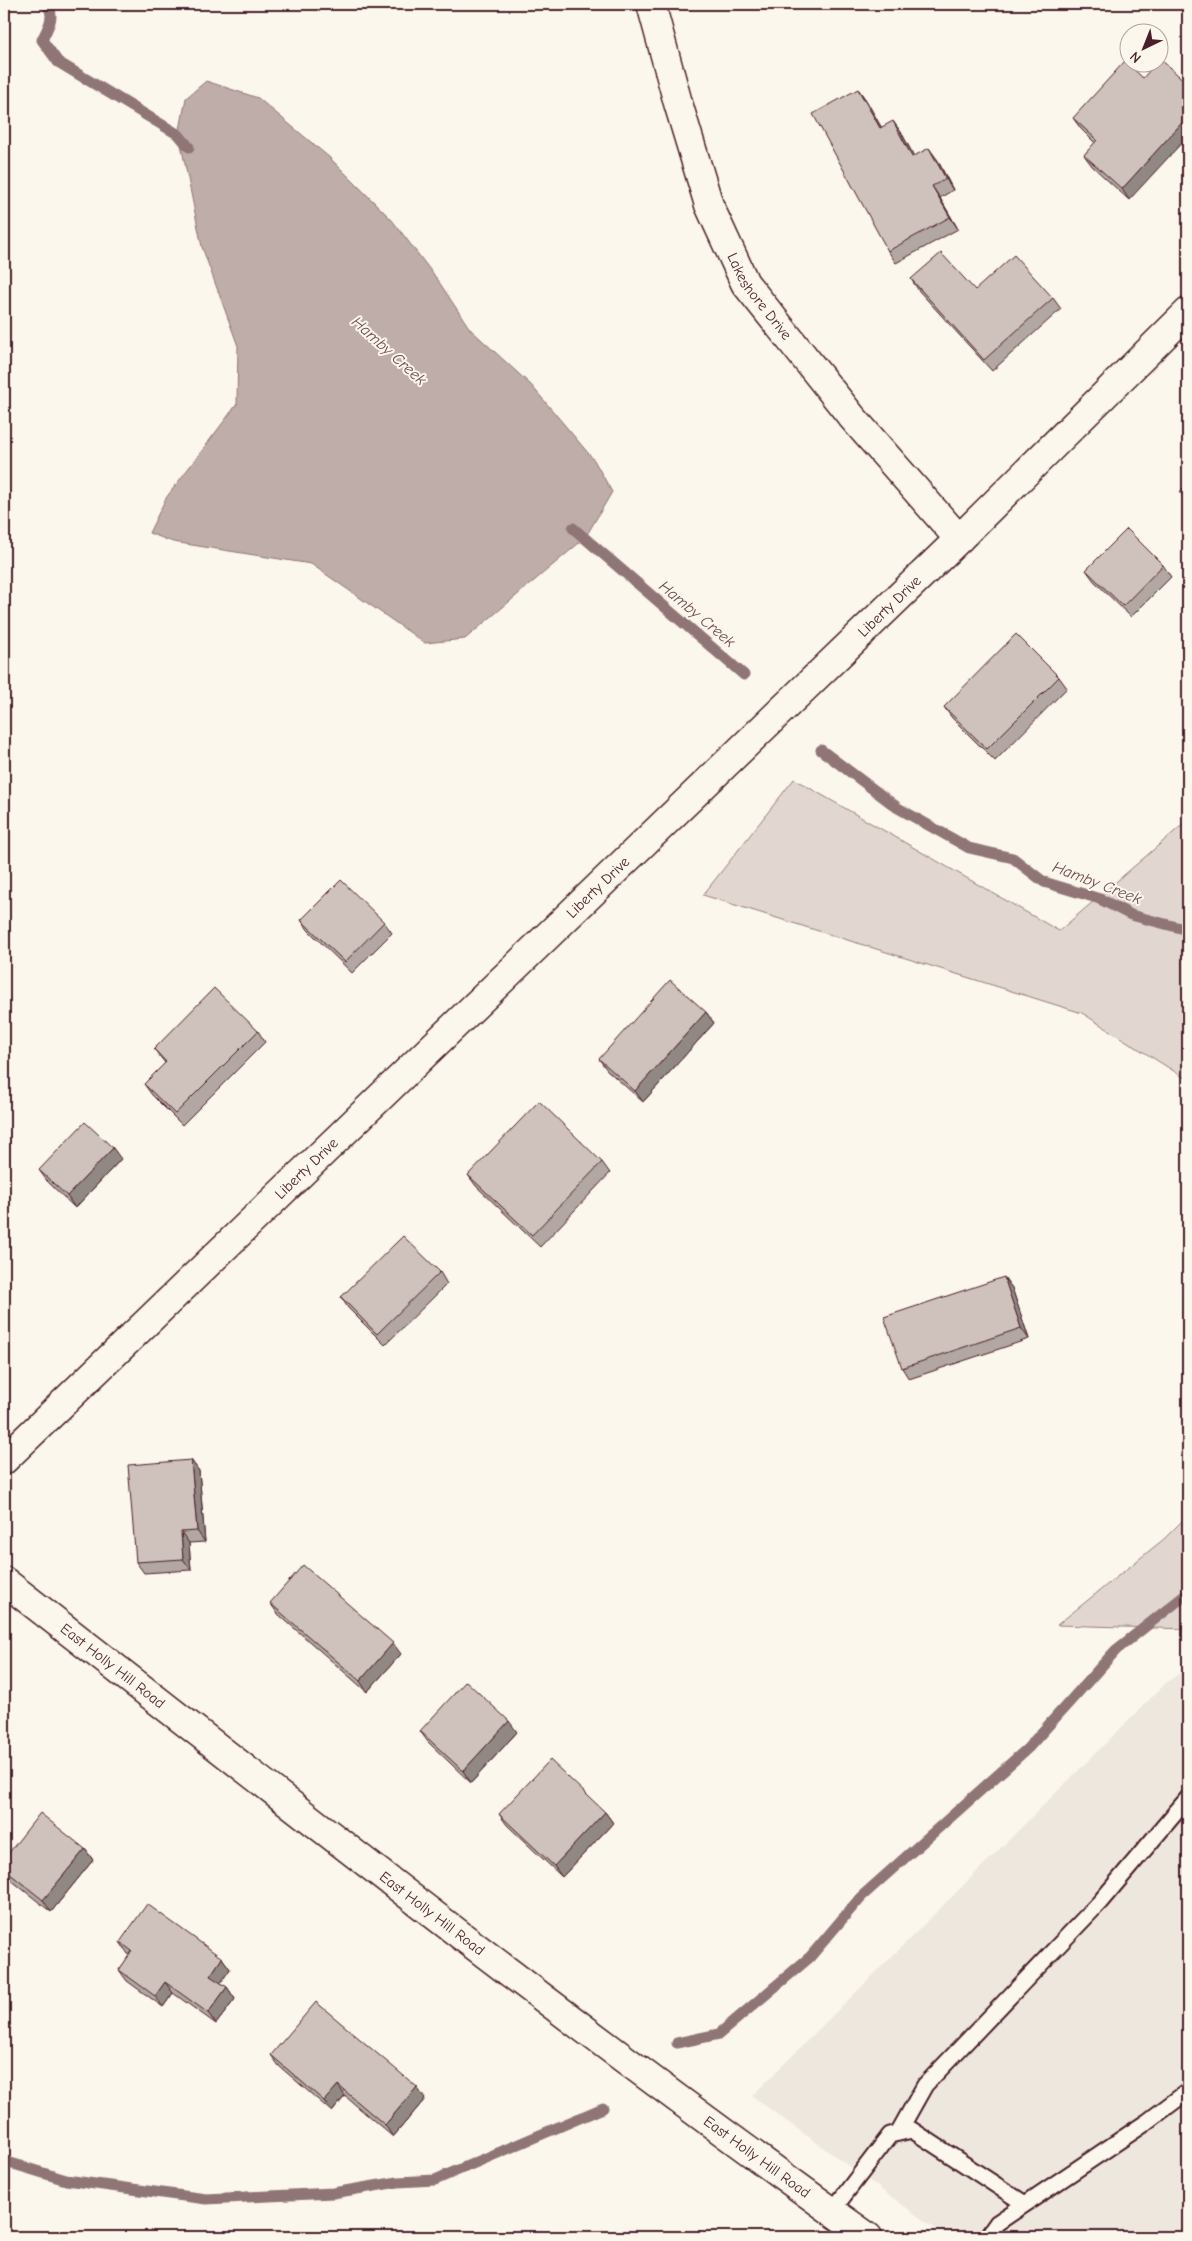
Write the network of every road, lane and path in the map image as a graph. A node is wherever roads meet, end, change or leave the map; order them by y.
1 (651, 4) edge
2 (1188, 312) edge
3 (958, 539) junction
4 (4, 1460) edge
5 (4, 1581) edge
6 (1188, 1798) edge
7 (1188, 2091) edge
8 (898, 2133) junction
9 (1025, 2204) junction
10 (832, 2211) junction
11 (860, 2235) edge
12 (987, 2237) edge

1 - 3 street, Lakeshore Drive
2 - 3 street, Liberty Drive
3 - 4 street, Liberty Drive
5 - 10 street, East Holly Hill Road
6 - 8 lane
7 - 9 lane
8 - 9 lane
8 - 10 lane
9 - 12 lane
10 - 11 street, East Holly Hill Road

